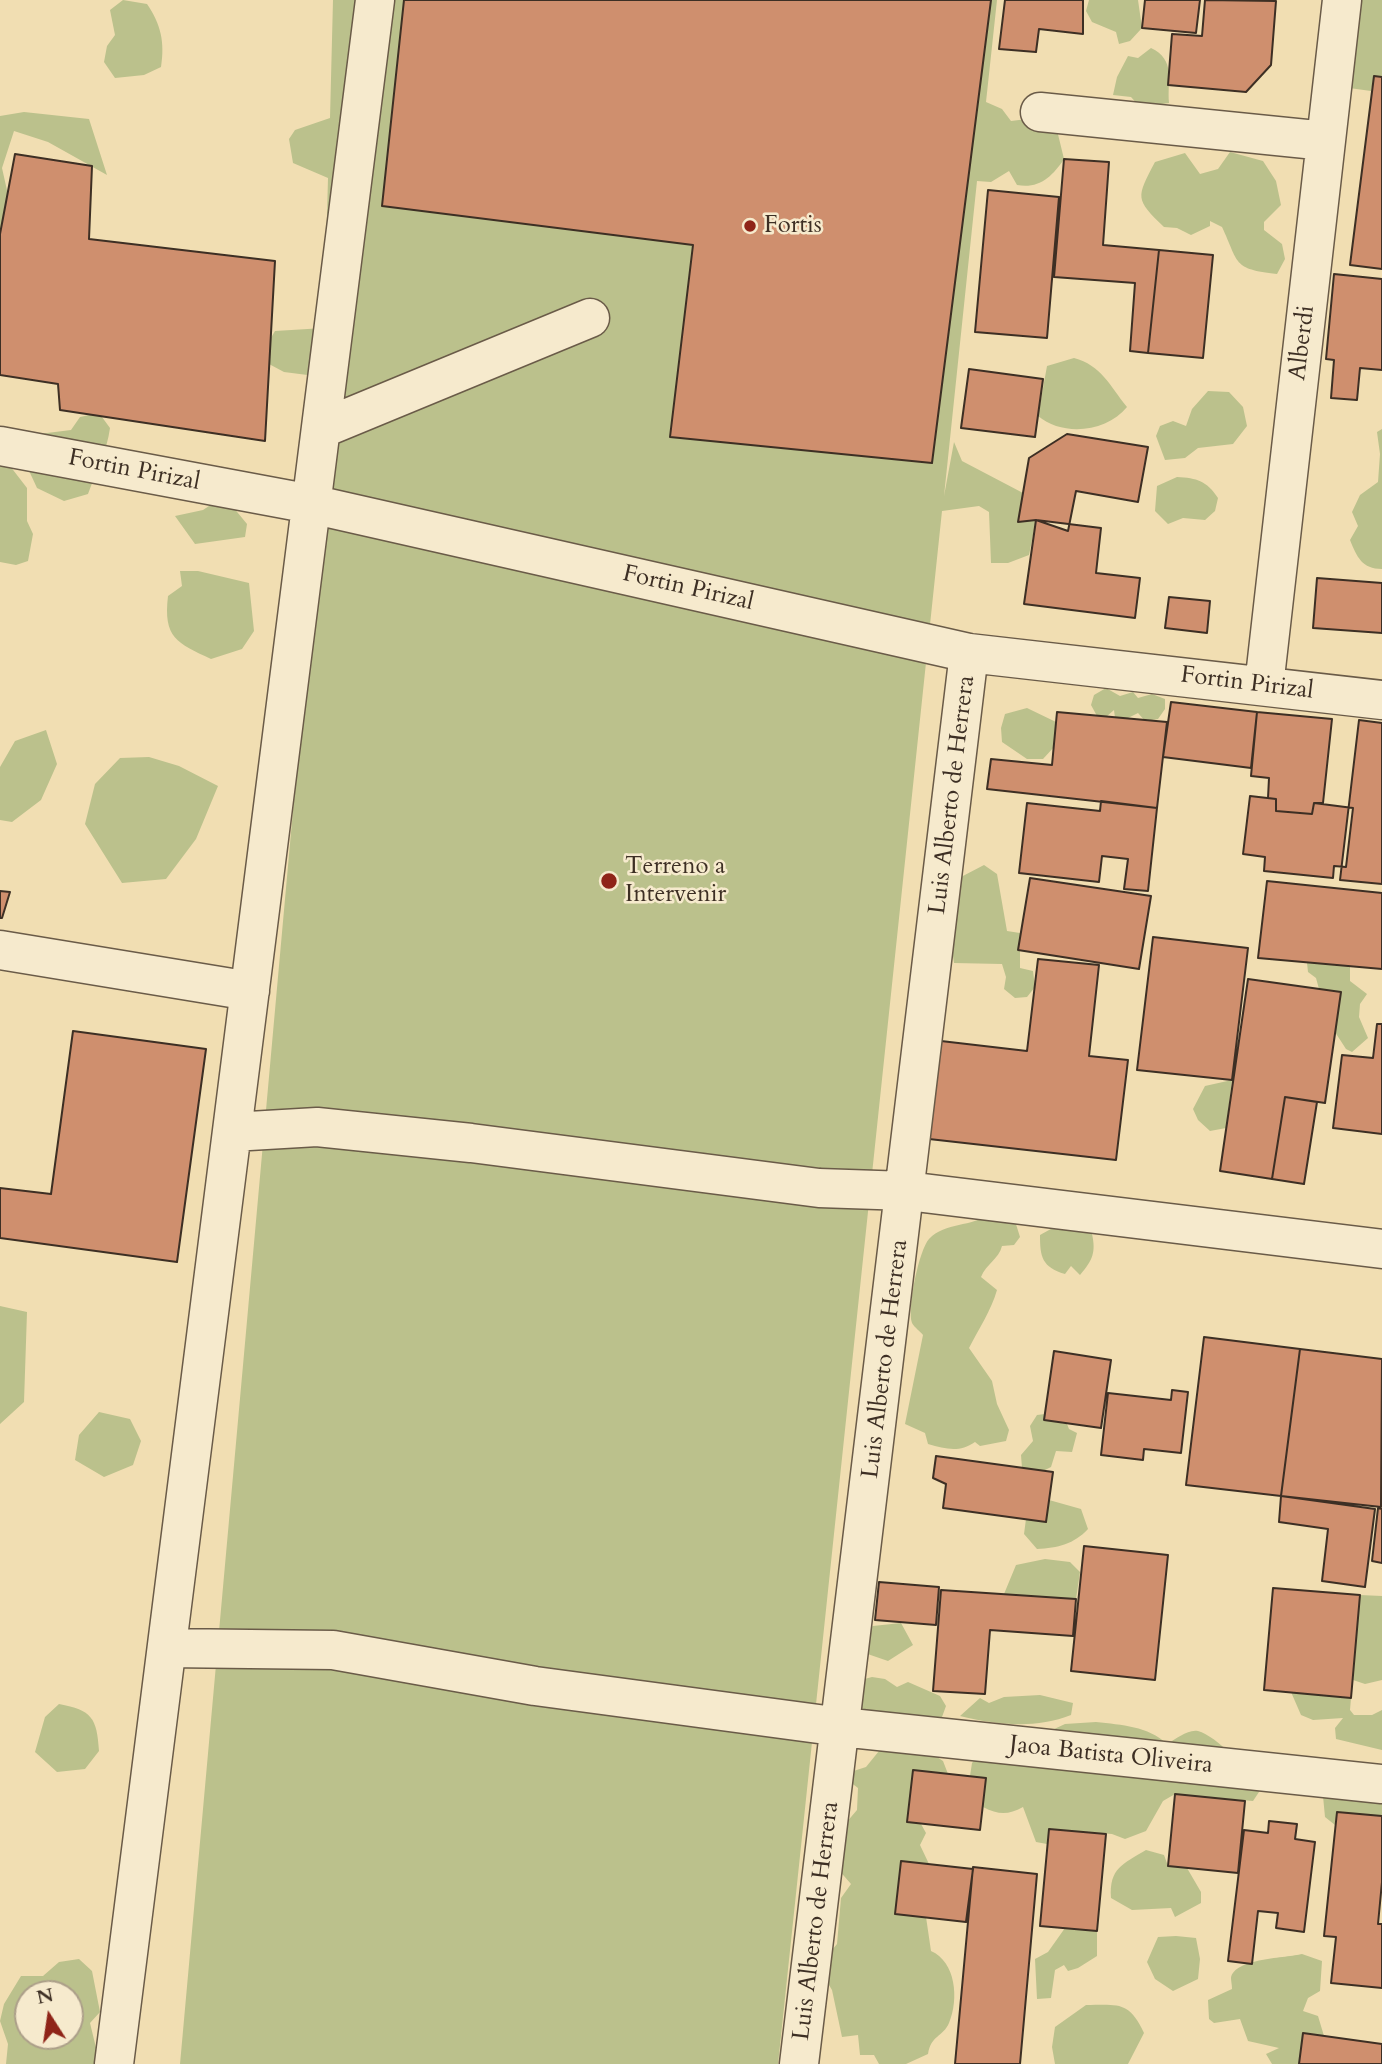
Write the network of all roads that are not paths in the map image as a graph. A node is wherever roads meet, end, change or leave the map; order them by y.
1 (375, 0) edge
2 (1342, 0) edge
3 (1040, 112) dead end
4 (1326, 141) junction
5 (590, 318) dead end
6 (321, 429) junction
7 (0, 446) edge
8 (311, 504) junction
9 (969, 653) junction
10 (1264, 686) junction
11 (1382, 700) edge
12 (0, 950) edge
13 (250, 991) junction
14 (232, 1132) junction
15 (907, 1191) junction
16 (1382, 1249) edge
17 (167, 1648) junction
18 (841, 1727) junction
19 (1382, 1784) edge
20 (114, 2064) edge
21 (799, 2064) edge

1 - 6 street
2 - 4 street, Alberdi
3 - 4 street
4 - 10 street, Alberdi
5 - 6 street
6 - 8 street
7 - 8 street, Fortin Pirizal
8 - 9 street, Fortin Pirizal
8 - 13 street
9 - 10 street, Fortin Pirizal
9 - 15 street, Luis Alberto de Herrera
10 - 11 street, Fortin Pirizal
12 - 13 street
13 - 14 street
14 - 15 street
14 - 17 street
15 - 16 street
15 - 18 street, Luis Alberto de Herrera
17 - 18 street, Jaoa Batista Oliveira
17 - 20 street
18 - 19 street, Jaoa Batista Oliveira
18 - 21 street, Luis Alberto de Herrera

